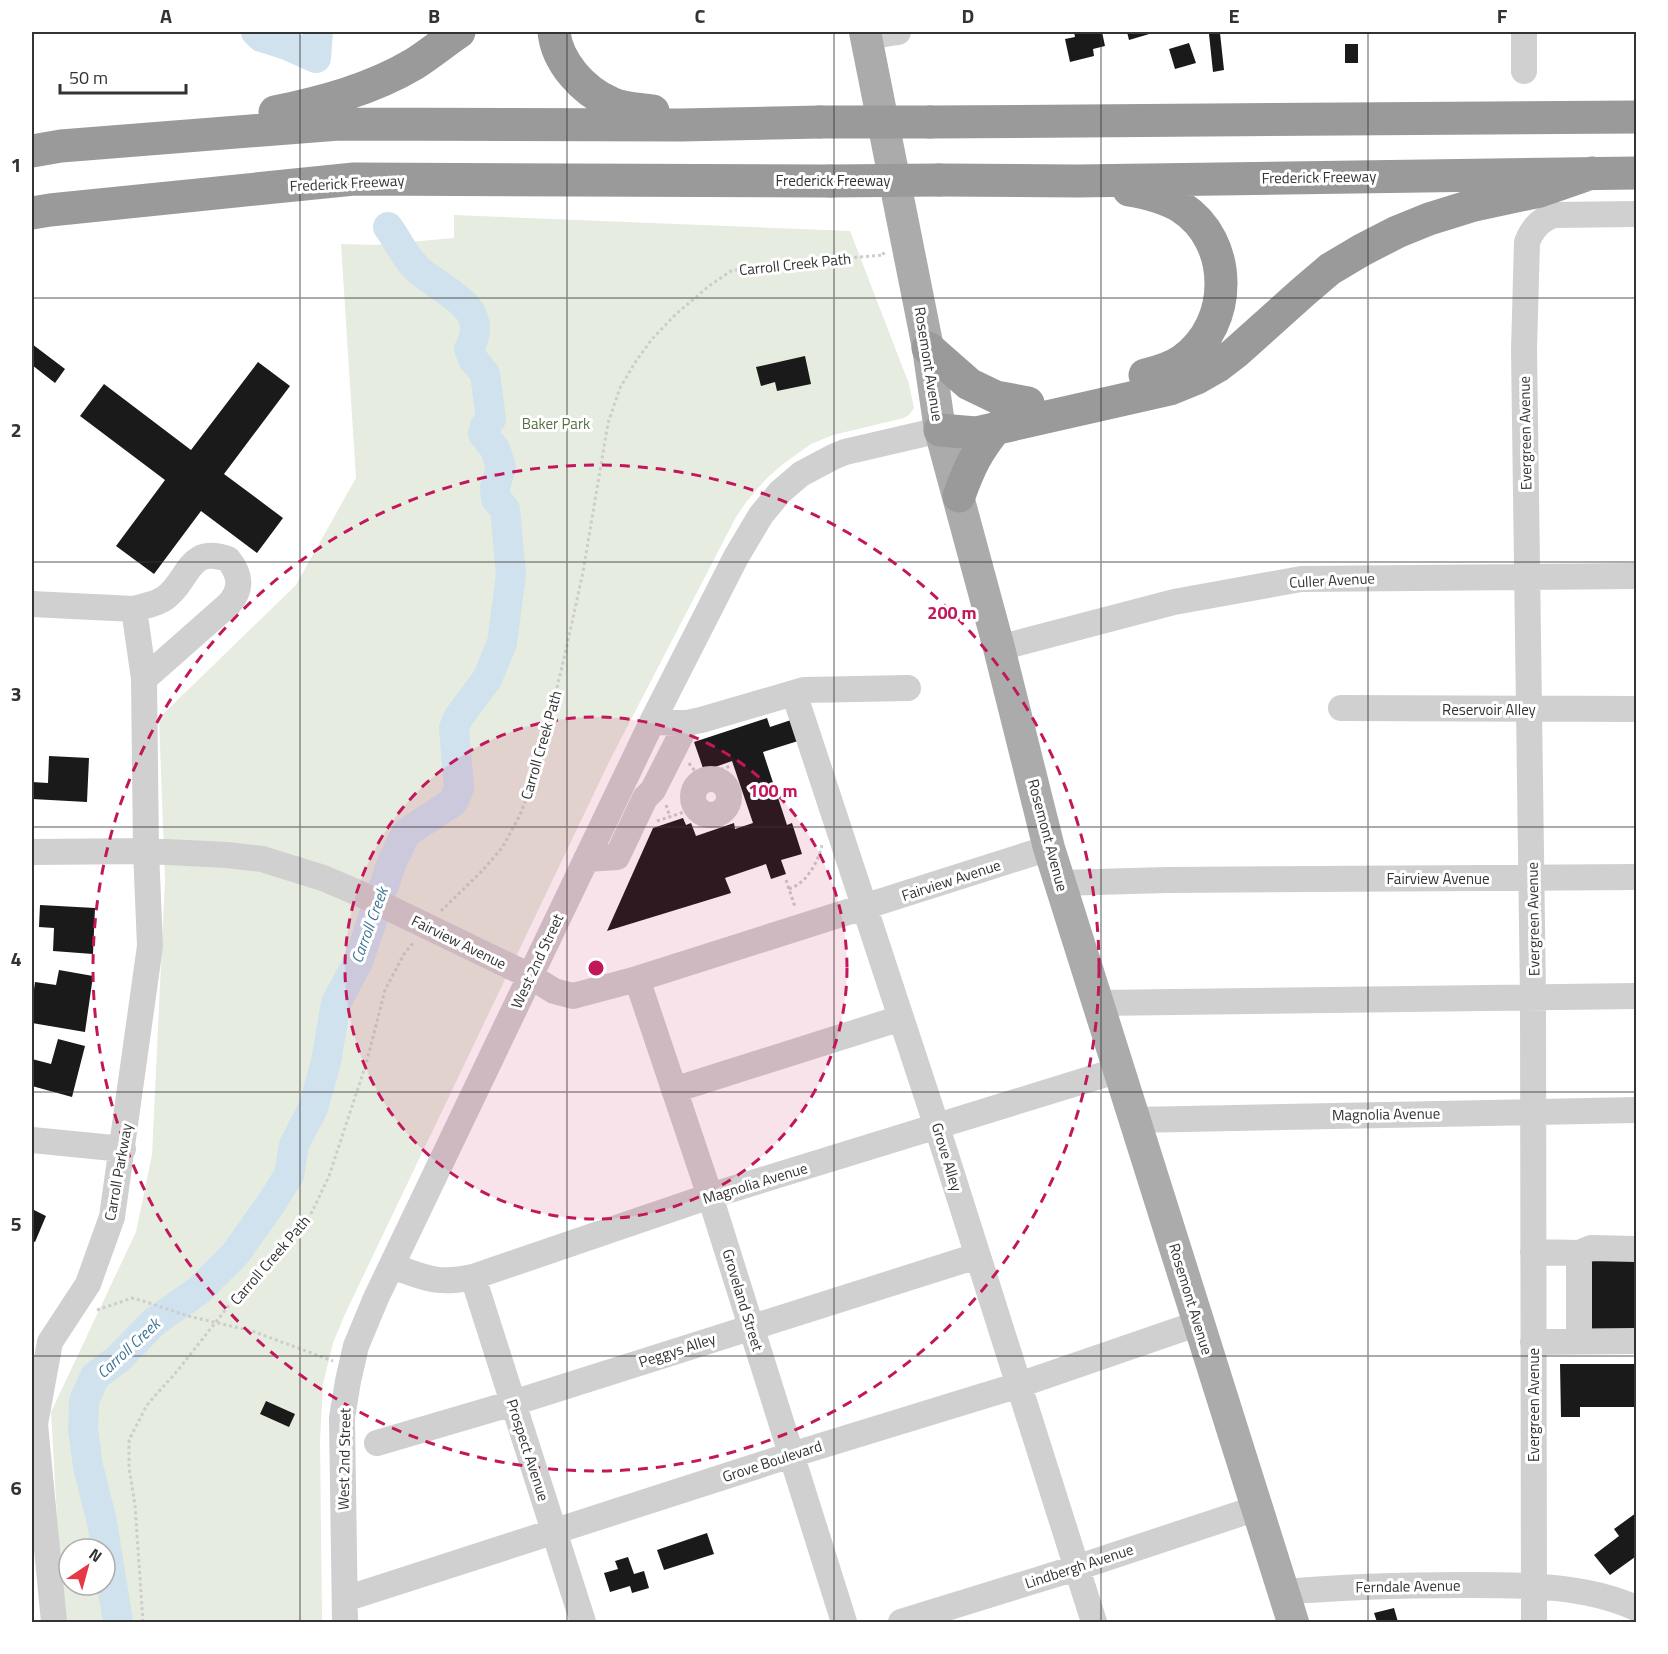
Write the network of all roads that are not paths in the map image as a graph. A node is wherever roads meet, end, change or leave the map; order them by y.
1 (459, 32) edge
2 (555, 32) edge
3 (898, 32) edge
4 (1524, 32) edge
5 (866, 34) edge
6 (1524, 71) dead end
7 (1636, 117) edge
8 (771, 124) junction
9 (46, 148) edge
10 (1592, 173) junction
11 (1636, 173) edge
12 (1077, 181) junction
13 (32, 213) edge
14 (1636, 214) edge
15 (928, 348) junction
16 (1028, 403) junction
17 (996, 428) junction
18 (939, 430) junction
19 (959, 496) junction
20 (1527, 576) junction
21 (1636, 576) edge
22 (32, 604) edge
23 (134, 609) junction
24 (999, 648) junction
25 (144, 679) junction
26 (908, 688) dead end
27 (799, 692) junction
28 (1341, 708) dead end
29 (1530, 709) junction
30 (1636, 709) edge
31 (652, 722) junction
32 (687, 723) junction
33 (658, 780) junction
34 (696, 788) dead end
35 (1049, 848) junction
36 (146, 851) junction
37 (32, 852) edge
38 (586, 859) junction
39 (1636, 877) edge
40 (1532, 878) junction
41 (1060, 883) junction
42 (866, 907) junction
43 (530, 976) junction
44 (637, 979) junction
45 (1636, 996) edge
46 (1533, 997) junction
47 (1098, 1003) junction
48 (901, 1018) junction
49 (1119, 1070) junction
50 (674, 1090) junction
51 (1636, 1110) edge
52 (1532, 1111) junction
53 (1135, 1119) junction
54 (937, 1127) junction
55 (32, 1140) edge
56 (123, 1149) junction
57 (710, 1196) junction
58 (1636, 1249) edge
59 (1533, 1252) junction
60 (1580, 1253) junction
61 (977, 1256) junction
62 (392, 1266) junction
63 (473, 1277) junction
64 (1199, 1323) junction
65 (751, 1326) junction
66 (1579, 1341) junction
67 (1636, 1341) edge
68 (1533, 1342) junction
69 (1019, 1385) junction
70 (513, 1403) junction
71 (377, 1443) dead end
72 (791, 1455) junction
73 (1257, 1508) junction
74 (554, 1531) junction
75 (1076, 1568) junction
76 (1533, 1587) junction
77 (1283, 1592) junction
78 (1636, 1608) edge
79 (345, 1611) edge
80 (54, 1623) edge
81 (583, 1623) edge
82 (844, 1623) edge
83 (901, 1623) edge
84 (1094, 1623) edge
85 (1293, 1623) edge
86 (1534, 1623) edge

1 - 9 highway
2 - 8 highway
3 - 5 street
4 - 6 street
5 - 15 main road, Rosemont Avenue
7 - 8 highway, bridge
8 - 9 highway
10 - 11 highway, Frederick Freeway
10 - 12 highway, Frederick Freeway
10 - 17 highway
12 - 13 highway, Frederick Freeway, bridge
12 - 16 highway
14 - 20 street, Evergreen Avenue
15 - 16 highway
15 - 18 main road, Rosemont Avenue
16 - 18 highway
17 - 18 highway
17 - 19 highway
18 - 19 main road, Rosemont Avenue
18 - 31 street, West 2nd Street
19 - 24 main road, Rosemont Avenue
20 - 21 street, Culler Avenue
20 - 24 street, Culler Avenue
20 - 29 street, Evergreen Avenue
22 - 23 street
23 - 25 street, Carroll Parkway
23 - 25 street
24 - 35 main road, Rosemont Avenue
25 - 36 street, Carroll Parkway
26 - 27 street
27 - 32 street
27 - 42 street, Grove Alley
28 - 29 street, Reservoir Alley
29 - 30 street, Reservoir Alley
29 - 40 street, Evergreen Avenue
31 - 32 street
31 - 38 street, West 2nd Street
32 - 33 street
33 - 34 street
33 - 38 street
35 - 41 main road, Rosemont Avenue
35 - 42 street, Fairview Avenue
36 - 37 street, Fairview Avenue
36 - 43 street, Fairview Avenue
36 - 56 street, Carroll Parkway
38 - 43 street, West 2nd Street
39 - 40 street, Fairview Avenue
40 - 41 street, Fairview Avenue
40 - 46 street, Evergreen Avenue
41 - 47 main road, Rosemont Avenue
42 - 44 street, Fairview Avenue
42 - 48 street, Grove Alley
43 - 44 street, Fairview Avenue
43 - 62 street, West 2nd Street
44 - 50 street, Groveland Street
45 - 46 street
46 - 47 street
46 - 52 street, Evergreen Avenue
47 - 49 main road, Rosemont Avenue
48 - 50 street
48 - 54 street, Grove Alley
49 - 53 main road, Rosemont Avenue
49 - 54 street, Magnolia Avenue
50 - 57 street, Groveland Street
51 - 52 street, Magnolia Avenue
52 - 53 street, Magnolia Avenue
52 - 59 street, Evergreen Avenue
53 - 64 main road, Rosemont Avenue
54 - 57 street, Magnolia Avenue
54 - 61 street, Grove Alley
55 - 56 street
56 - 80 street, Carroll Parkway
57 - 63 street, Magnolia Avenue
57 - 65 street, Groveland Street
58 - 60 street
59 - 60 street
59 - 68 street, Evergreen Avenue
60 - 66 street
61 - 65 street, Peggys Alley
61 - 69 street, Grove Alley
62 - 63 street, Magnolia Avenue
62 - 79 street, West 2nd Street
63 - 70 street, Prospect Avenue
64 - 69 street, Grove Boulevard
64 - 73 main road, Rosemont Avenue
65 - 70 street, Peggys Alley
65 - 72 street, Groveland Street
66 - 67 street
66 - 68 street
68 - 76 street, Evergreen Avenue
69 - 72 street, Grove Boulevard
69 - 75 street, Grove Alley
70 - 71 street, Peggys Alley
70 - 74 street, Prospect Avenue
72 - 74 street, Grove Boulevard
72 - 82 street, Groveland Street
73 - 75 street, Lindbergh Avenue
73 - 77 main road, Rosemont Avenue
74 - 79 street, Grove Boulevard
74 - 81 street, Prospect Avenue
75 - 83 street, Lindbergh Avenue
75 - 84 street, Grove Alley
76 - 77 street, Ferndale Avenue
76 - 78 street, Ferndale Avenue
76 - 86 street, Evergreen Avenue
77 - 85 main road, Rosemont Avenue

